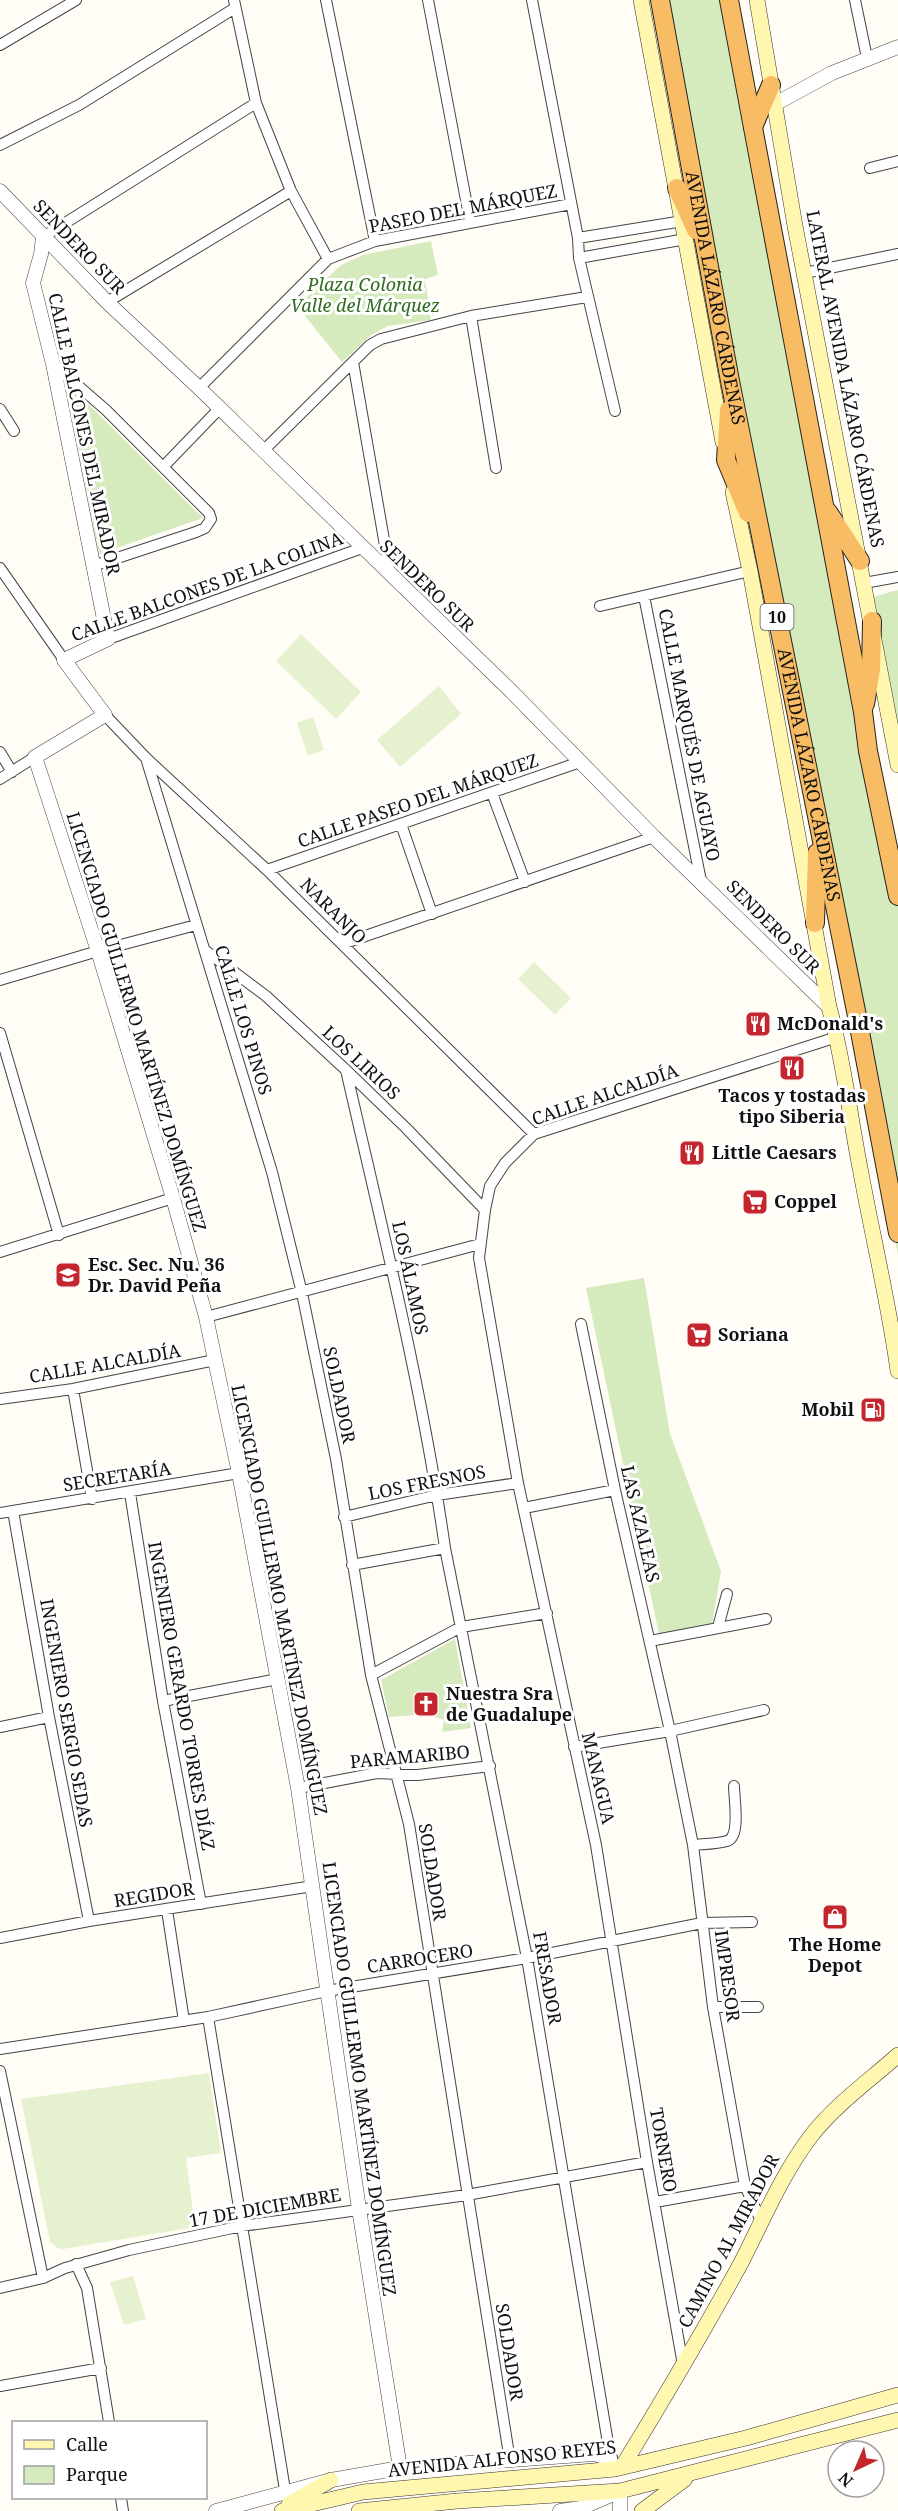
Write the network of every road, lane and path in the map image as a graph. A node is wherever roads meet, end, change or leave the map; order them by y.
1 (76, 0) edge
2 (326, 0) edge
3 (428, 0) edge
4 (532, 0) edge
5 (641, 0) edge
6 (660, 0) edge
7 (729, 0) edge
8 (757, 0) edge
9 (855, 0) edge
10 (235, 4) edge
11 (0, 45) edge
12 (898, 47) edge
13 (867, 58) junction
14 (771, 85) junction
15 (256, 103) junction
16 (775, 104) junction
17 (753, 127) junction
18 (0, 145) edge
19 (898, 161) edge
20 (870, 168) dead end
21 (677, 188) junction
22 (0, 191) edge
23 (291, 191) junction
24 (571, 204) junction
25 (470, 221) junction
26 (683, 221) junction
27 (43, 237) junction
28 (578, 238) junction
29 (686, 239) junction
30 (375, 241) junction
31 (898, 254) edge
32 (579, 258) junction
33 (328, 259) junction
34 (711, 273) junction
35 (805, 273) junction
36 (587, 297) junction
37 (107, 302) junction
38 (471, 316) junction
39 (353, 362) junction
40 (53, 364) junction
41 (730, 381) junction
42 (199, 388) junction
43 (0, 409) edge
44 (219, 409) junction
45 (615, 411) dead end
46 (14, 431) dead end
47 (263, 451) junction
48 (726, 460) junction
49 (164, 466) junction
50 (496, 468) dead end
51 (823, 504) junction
52 (362, 548) junction
53 (765, 556) junction
54 (860, 561) junction
55 (93, 566) junction
56 (0, 568) edge
57 (750, 571) junction
58 (390, 576) junction
59 (898, 577) edge
60 (864, 583) junction
61 (644, 596) junction
62 (600, 606) dead end
63 (872, 621) junction
64 (108, 639) junction
65 (64, 660) junction
66 (863, 712) junction
67 (105, 715) junction
68 (895, 736) edge
69 (0, 752) edge
70 (35, 757) junction
71 (146, 758) junction
72 (580, 762) junction
73 (898, 765) edge
74 (12, 772) junction
75 (0, 779) edge
76 (492, 794) junction
77 (401, 824) junction
78 (819, 824) junction
79 (654, 837) junction
80 (267, 870) junction
81 (701, 880) junction
82 (525, 882) junction
83 (898, 896) edge
84 (432, 914) junction
85 (815, 923) junction
86 (196, 925) junction
87 (342, 944) junction
88 (98, 951) junction
89 (206, 951) junction
90 (0, 980) edge
91 (829, 1007) junction
92 (0, 1034) edge
93 (837, 1037) junction
94 (346, 1070) junction
95 (534, 1134) junction
96 (172, 1198) junction
97 (484, 1210) junction
98 (898, 1233) edge
99 (59, 1235) junction
100 (480, 1244) junction
101 (0, 1252) edge
102 (391, 1268) junction
103 (302, 1293) junction
104 (206, 1317) junction
105 (581, 1324) dead end
106 (215, 1360) junction
107 (898, 1371) edge
108 (74, 1389) junction
109 (0, 1399) edge
110 (239, 1473) junction
111 (518, 1483) junction
112 (615, 1490) junction
113 (130, 1493) junction
114 (437, 1495) junction
115 (92, 1499) junction
116 (524, 1508) junction
117 (13, 1511) junction
118 (0, 1513) edge
119 (344, 1517) junction
120 (445, 1548) junction
121 (352, 1565) junction
122 (727, 1594) dead end
123 (548, 1613) junction
124 (766, 1619) dead end
125 (461, 1627) junction
126 (718, 1627) junction
127 (651, 1641) junction
128 (371, 1675) junction
129 (278, 1679) junction
130 (163, 1701) junction
131 (764, 1710) dead end
132 (49, 1717) junction
133 (0, 1726) edge
134 (670, 1731) junction
135 (574, 1747) junction
136 (490, 1766) junction
137 (397, 1773) junction
138 (734, 1786) dead end
139 (298, 1788) junction
140 (693, 1845) junction
141 (313, 1886) junction
142 (201, 1904) junction
143 (167, 1910) junction
144 (89, 1922) junction
145 (752, 1922) dead end
146 (702, 1923) junction
147 (0, 1938) edge
148 (613, 1940) junction
149 (528, 1958) junction
150 (431, 1974) junction
151 (327, 1991) junction
152 (713, 2007) junction
153 (758, 2007) dead end
154 (207, 2017) junction
155 (184, 2021) junction
156 (0, 2049) edge
157 (898, 2055) edge
158 (0, 2071) edge
159 (647, 2162) junction
160 (564, 2178) junction
161 (745, 2186) junction
162 (467, 2195) junction
163 (655, 2202) junction
164 (359, 2208) junction
165 (762, 2223) junction
166 (242, 2226) junction
167 (76, 2264) junction
168 (43, 2278) junction
169 (0, 2288) edge
170 (683, 2366) junction
171 (101, 2368) junction
172 (0, 2386) edge
173 (898, 2395) edge
174 (898, 2420) edge
175 (109, 2421) edge
176 (510, 2460) junction
177 (400, 2468) junction
178 (618, 2468) junction
179 (691, 2474) junction
180 (331, 2480) junction
181 (285, 2490) junction
182 (620, 2491) junction
183 (584, 2509) edge
184 (216, 2511) edge
185 (280, 2511) edge
186 (359, 2511) edge
187 (560, 2511) edge
188 (620, 2511) edge
189 (642, 2511) edge

1 - 11 street
2 - 30 street
3 - 25 street
4 - 24 street
5 - 21 main road
6 - 34 highway, AVENIDA LÁZARO CÁRDENAS / 10
7 - 17 highway
8 - 14 main road, LATERAL AVENIDA LÁZARO CÁRDENAS
9 - 13 street
10 - 15 street
10 - 18 street
12 - 13 street
13 - 16 street
14 - 16 main road, LATERAL AVENIDA LÁZARO CÁRDENAS
14 - 17 highway
15 - 23 street
15 - 27 street
16 - 35 main road, LATERAL AVENIDA LÁZARO CÁRDENAS
17 - 51 highway
19 - 20 street
21 - 26 main road
21 - 34 highway
22 - 27 street, SENDERO SUR
23 - 33 street
23 - 37 street
24 - 25 street, PASEO DEL MÁRQUEZ
24 - 28 street
25 - 30 street, PASEO DEL MÁRQUEZ
26 - 28 street
26 - 29 main road
27 - 37 street, SENDERO SUR
27 - 40 street, CALLE BALCONES DEL MIRADOR
28 - 32 street
29 - 32 street
29 - 48 main road
30 - 33 street, PASEO DEL MÁRQUEZ
31 - 35 street
32 - 36 street
33 - 42 street
34 - 41 highway, AVENIDA LÁZARO CÁRDENAS / 10
35 - 54 main road, LATERAL AVENIDA LÁZARO CÁRDENAS
36 - 38 street
36 - 45 street
37 - 42 street, SENDERO SUR
38 - 39 street
38 - 50 street
39 - 47 street
39 - 58 street
40 - 49 street
40 - 55 street, CALLE BALCONES DEL MIRADOR
41 - 48 highway
41 - 53 highway, AVENIDA LÁZARO CÁRDENAS / 10
42 - 44 street, SENDERO SUR
43 - 46 street
44 - 47 street, SENDERO SUR
44 - 49 street
47 - 52 street, SENDERO SUR
48 - 53 highway
48 - 57 main road
49 - 55 street
51 - 54 highway
51 - 66 highway
52 - 58 street, SENDERO SUR
52 - 64 street, CALLE BALCONES DE LA COLINA
53 - 78 highway, AVENIDA LÁZARO CÁRDENAS / 10
54 - 60 main road, LATERAL AVENIDA LÁZARO CÁRDENAS
55 - 64 street, CALLE BALCONES DEL MIRADOR
56 - 65 street
57 - 61 street
57 - 85 main road
58 - 72 street, SENDERO SUR
59 - 60 street
60 - 63 main road, LATERAL AVENIDA LÁZARO CÁRDENAS
61 - 62 street
61 - 81 street, CALLE MARQUÉS DE AGUAYO
63 - 66 highway
63 - 68 main road, LATERAL AVENIDA LÁZARO CÁRDENAS
64 - 65 street, CALLE BALCONES DE LA COLINA
65 - 67 street
66 - 83 highway
67 - 70 street
67 - 71 street, NARANJO
68 - 73 main road, LATERAL AVENIDA LÁZARO CÁRDENAS
69 - 74 street
70 - 74 street
70 - 88 street, LICENCIADO GUILLERMO MARTÍNEZ DOMÍNGUEZ
71 - 80 street, NARANJO
71 - 86 street, CALLE LOS PINOS
72 - 76 street, CALLE PASEO DEL MÁRQUEZ
72 - 79 street, SENDERO SUR
74 - 75 street
76 - 77 street, CALLE PASEO DEL MÁRQUEZ
76 - 82 street
77 - 80 street, CALLE PASEO DEL MÁRQUEZ
77 - 84 street
78 - 85 highway
78 - 98 highway, AVENIDA LÁZARO CÁRDENAS / 10
79 - 81 street, SENDERO SUR
79 - 82 street
80 - 87 street, NARANJO
81 - 91 street, SENDERO SUR
82 - 84 street
84 - 87 street
85 - 91 main road
86 - 88 street
86 - 89 street, CALLE LOS PINOS
87 - 95 street, NARANJO
88 - 90 street
88 - 96 street, LICENCIADO GUILLERMO MARTÍNEZ DOMÍNGUEZ
89 - 94 street, LOS LIRIOS
89 - 103 street, CALLE LOS PINOS
91 - 93 main road
92 - 99 street
93 - 95 street, CALLE ALCALDÍA
93 - 107 main road
94 - 97 street, LOS LIRIOS
94 - 102 street, LOS ÁLAMOS
95 - 97 street, CALLE ALCALDÍA
96 - 99 street
96 - 104 street, LICENCIADO GUILLERMO MARTÍNEZ DOMÍNGUEZ
97 - 100 street, CALLE ALCALDÍA
99 - 101 street
100 - 102 street
100 - 111 street
102 - 103 street
102 - 114 street, LOS ÁLAMOS
103 - 104 street
103 - 119 street, SOLDADOR
104 - 106 street, LICENCIADO GUILLERMO MARTÍNEZ DOMÍNGUEZ
105 - 112 street, LAS AZALEAS
106 - 108 street, CALLE ALCALDÍA
106 - 110 street, LICENCIADO GUILLERMO MARTÍNEZ DOMÍNGUEZ
108 - 109 street, CALLE ALCALDÍA
108 - 115 street
110 - 113 street, SECRETARÍA
110 - 129 street, LICENCIADO GUILLERMO MARTÍNEZ DOMÍNGUEZ
111 - 114 street, LOS FRESNOS
111 - 116 street, MANAGUA
112 - 116 street
112 - 127 street, LAS AZALEAS
113 - 115 street, SECRETARÍA
113 - 130 street, INGENIERO GERARDO TORRES DÍAZ
114 - 119 street, LOS FRESNOS
114 - 120 street, FRESADOR
115 - 117 street, SECRETARÍA
116 - 123 street, MANAGUA
117 - 118 street, SECRETARÍA
117 - 132 street, INGENIERO SERGIO SEDAS
119 - 121 street, SOLDADOR
120 - 121 street
120 - 125 street, FRESADOR
121 - 128 street, SOLDADOR
122 - 126 street
123 - 125 street
123 - 135 street, MANAGUA
124 - 126 street
125 - 128 street
125 - 136 street, FRESADOR
126 - 127 street
127 - 134 street, LAS AZALEAS
128 - 137 street, SOLDADOR
129 - 130 street
129 - 139 street, LICENCIADO GUILLERMO MARTÍNEZ DOMÍNGUEZ
130 - 142 street, INGENIERO GERARDO TORRES DÍAZ
131 - 134 street
132 - 133 street
132 - 144 street, INGENIERO SERGIO SEDAS
134 - 135 street
134 - 140 street, IMPRESOR
135 - 148 street, MANAGUA
136 - 137 street, PARAMARIBO
136 - 149 street, FRESADOR
137 - 139 street, PARAMARIBO
137 - 150 street, SOLDADOR
138 - 140 street
139 - 141 street, LICENCIADO GUILLERMO MARTÍNEZ DOMÍNGUEZ
140 - 146 street, IMPRESOR
141 - 142 street, REGIDOR
141 - 151 street, LICENCIADO GUILLERMO MARTÍNEZ DOMÍNGUEZ
142 - 143 street, REGIDOR
143 - 144 street, REGIDOR
143 - 155 street
144 - 147 street, REGIDOR
145 - 146 street, CARROCERO
146 - 148 street, CARROCERO
146 - 152 street, IMPRESOR
148 - 149 street, CARROCERO
148 - 159 street, TORNERO
149 - 150 street, CARROCERO
149 - 160 street, FRESADOR
150 - 151 street, CARROCERO
150 - 162 street, SOLDADOR
151 - 154 street, CARROCERO
151 - 164 street, LICENCIADO GUILLERMO MARTÍNEZ DOMÍNGUEZ
152 - 153 street
152 - 161 street, IMPRESOR
154 - 155 street, CARROCERO
154 - 166 street
155 - 156 street, CARROCERO
157 - 165 main road, CAMINO AL MIRADOR
158 - 168 street
159 - 160 street, 17 DE DICIEMBRE
159 - 163 street, TORNERO
160 - 162 street, 17 DE DICIEMBRE
160 - 178 street, FRESADOR
161 - 163 street
161 - 165 street, IMPRESOR
162 - 164 street, 17 DE DICIEMBRE
162 - 176 street, SOLDADOR
163 - 170 street, TORNERO
164 - 166 street, 17 DE DICIEMBRE
164 - 177 street, LICENCIADO GUILLERMO MARTÍNEZ DOMÍNGUEZ
165 - 170 main road, CAMINO AL MIRADOR
166 - 167 street, 17 DE DICIEMBRE
166 - 181 street
167 - 168 street, 17 DE DICIEMBRE
167 - 171 street
168 - 169 street, 17 DE DICIEMBRE
170 - 178 main road, CAMINO AL MIRADOR
171 - 172 street
171 - 175 street
173 - 178 main road, AVENIDA ALFONSO REYES
174 - 179 main road, AVENIDA ALFONSO REYES
176 - 177 street
176 - 178 street
177 - 180 street
178 - 182 main road
178 - 185 main road, AVENIDA ALFONSO REYES
179 - 182 main road, AVENIDA ALFONSO REYES
179 - 189 main road
180 - 181 street
180 - 185 main road
181 - 184 street
182 - 183 street
182 - 186 main road, AVENIDA ALFONSO REYES
182 - 188 street
183 - 187 street

